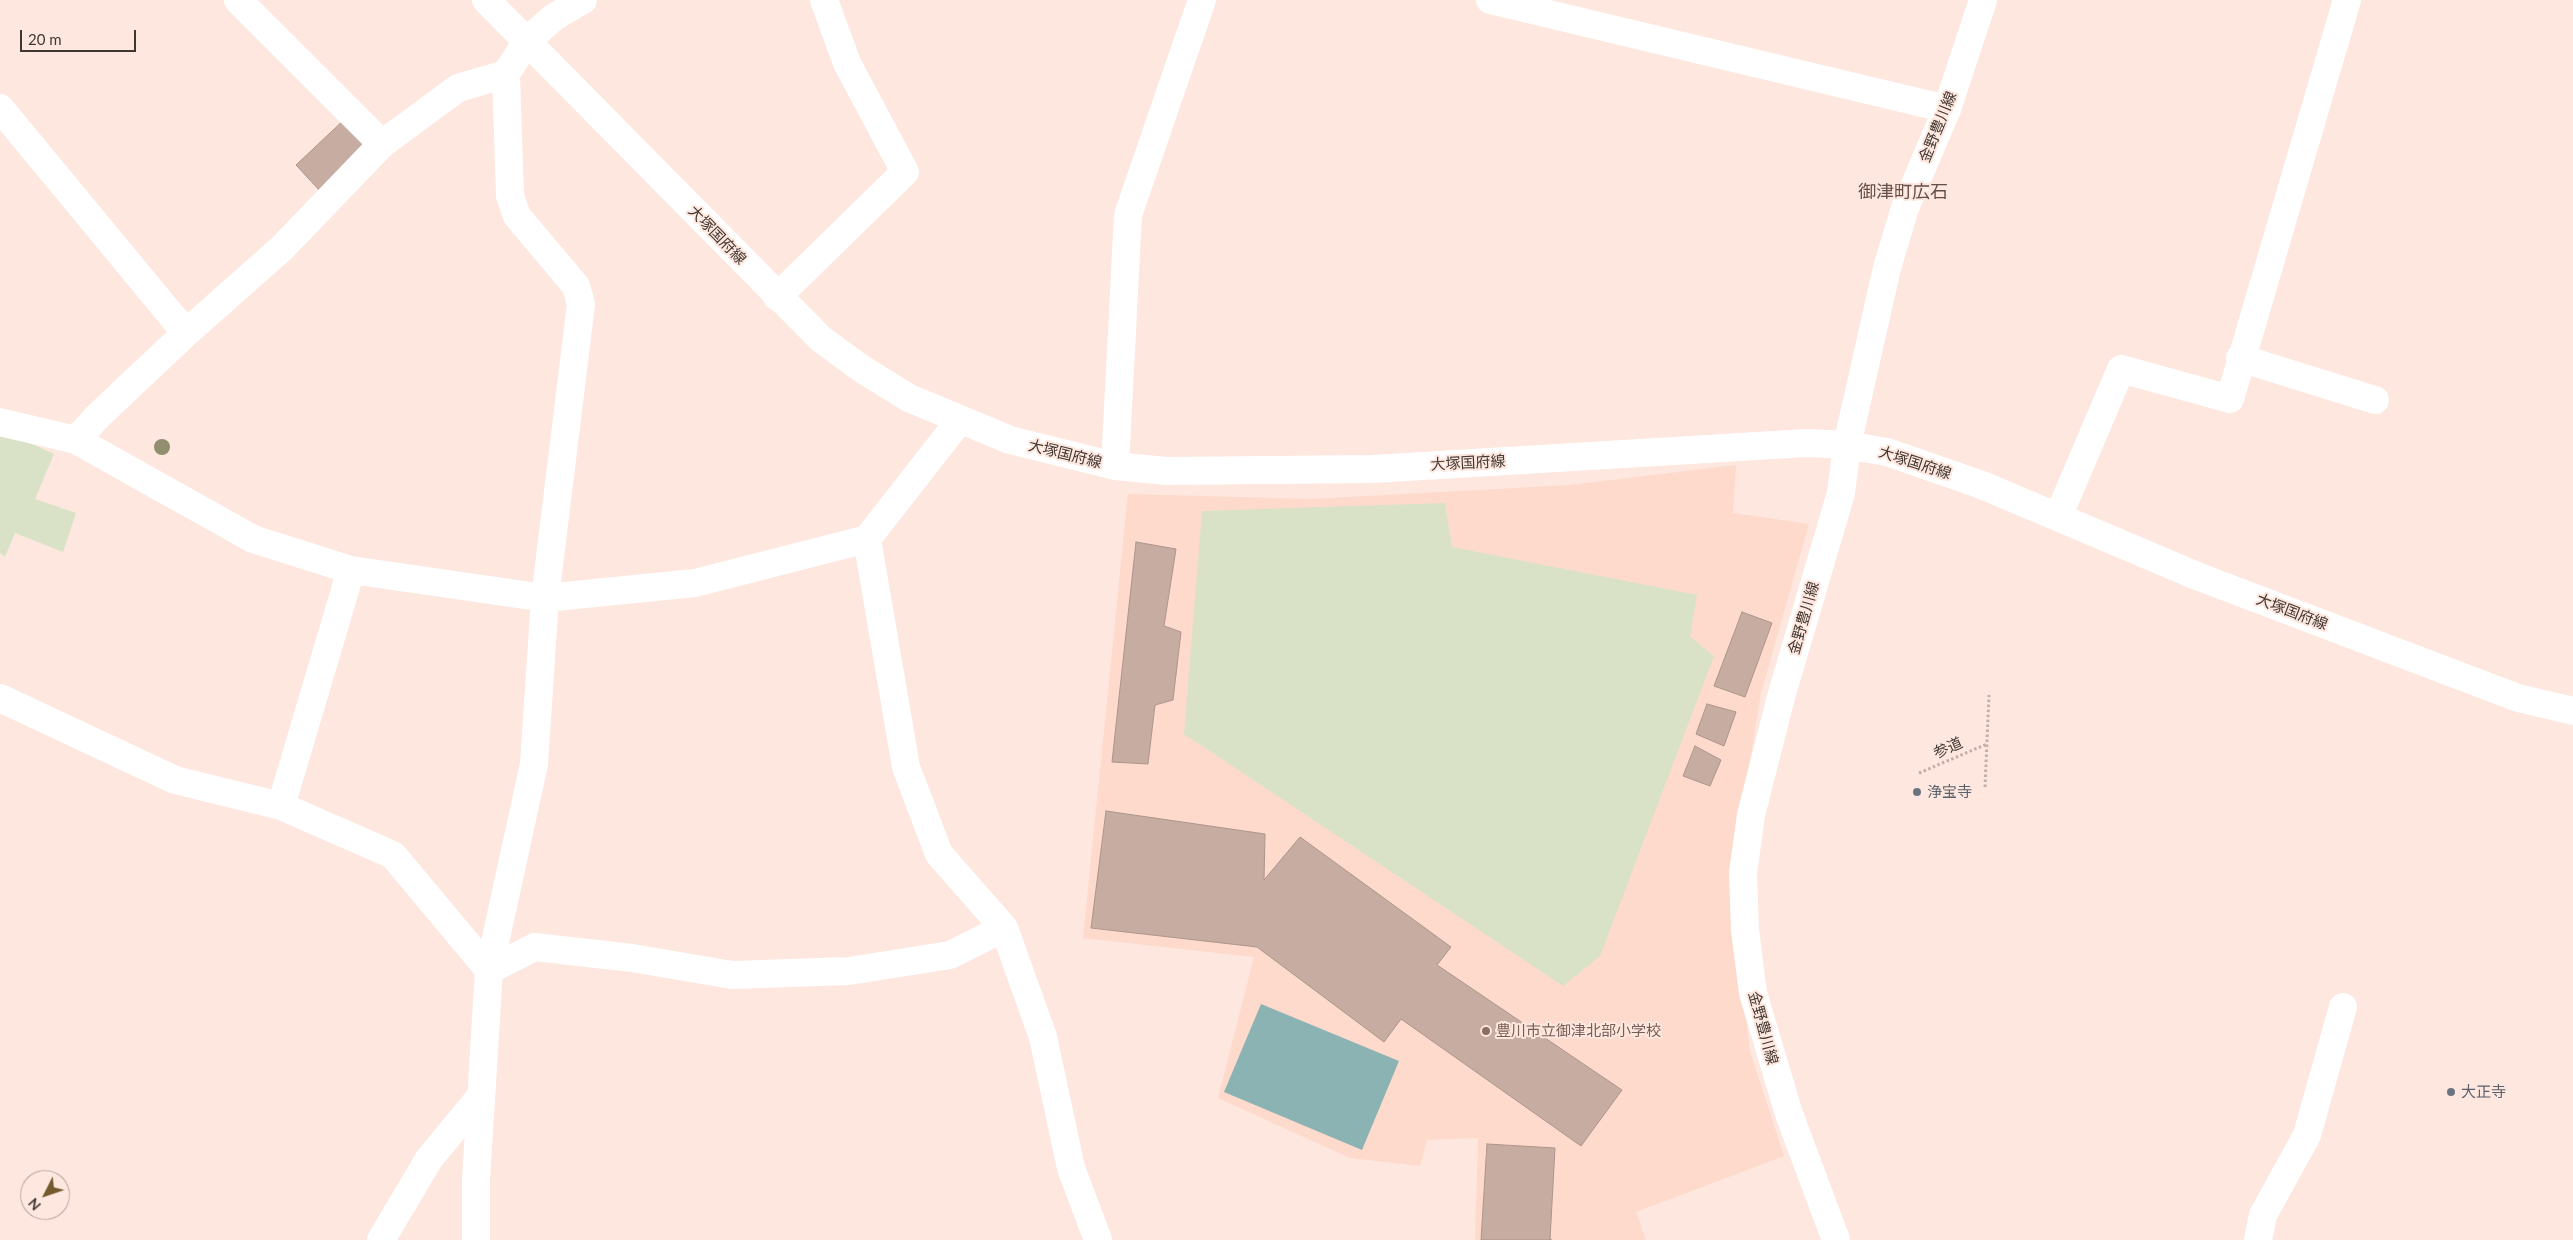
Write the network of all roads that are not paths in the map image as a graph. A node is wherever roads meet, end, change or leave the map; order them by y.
1 (238, 0) edge
2 (486, 0) edge
3 (583, 0) edge
4 (824, 0) edge
5 (1202, 0) edge
6 (1490, 0) edge
7 (1983, 0) edge
8 (2347, 0) edge
9 (527, 41) junction
10 (506, 74) junction
11 (0, 108) edge
12 (1947, 109) junction
13 (382, 144) junction
14 (777, 296) junction
15 (186, 333) junction
16 (2240, 358) junction
17 (2375, 400) dead end
18 (960, 420) junction
19 (0, 422) edge
20 (76, 440) junction
21 (1847, 445) junction
22 (1115, 466) junction
23 (2058, 517) junction
24 (867, 539) junction
25 (351, 570) junction
26 (545, 598) junction
27 (0, 698) edge
28 (2573, 711) edge
29 (281, 806) junction
30 (1004, 928) junction
31 (489, 970) junction
32 (2343, 1007) dead end
33 (481, 1096) junction
34 (381, 1240) edge
35 (476, 1240) edge
36 (1098, 1240) edge
37 (1836, 1240) edge
38 (2258, 1240) edge

1 - 13 street
2 - 9 street, 大塚国府線
3 - 9 street
4 - 14 street
5 - 22 street
6 - 12 street
7 - 12 street, 金野豊川線
8 - 16 street
9 - 10 street
9 - 14 street, 大塚国府線
10 - 13 street
10 - 26 street
11 - 15 street
12 - 21 street, 金野豊川線
13 - 15 street
14 - 18 street, 大塚国府線
15 - 20 street
16 - 17 street
16 - 23 street
18 - 22 street, 大塚国府線
18 - 24 street
19 - 20 street
20 - 25 street
21 - 22 street, 大塚国府線
21 - 23 street, 大塚国府線
21 - 37 street, 金野豊川線
23 - 28 street, 大塚国府線
24 - 26 street
24 - 30 street
25 - 26 street
25 - 29 street
26 - 31 street
27 - 29 street
29 - 31 street
30 - 31 street
30 - 36 street
31 - 33 street
32 - 38 street
33 - 34 street
33 - 35 street

